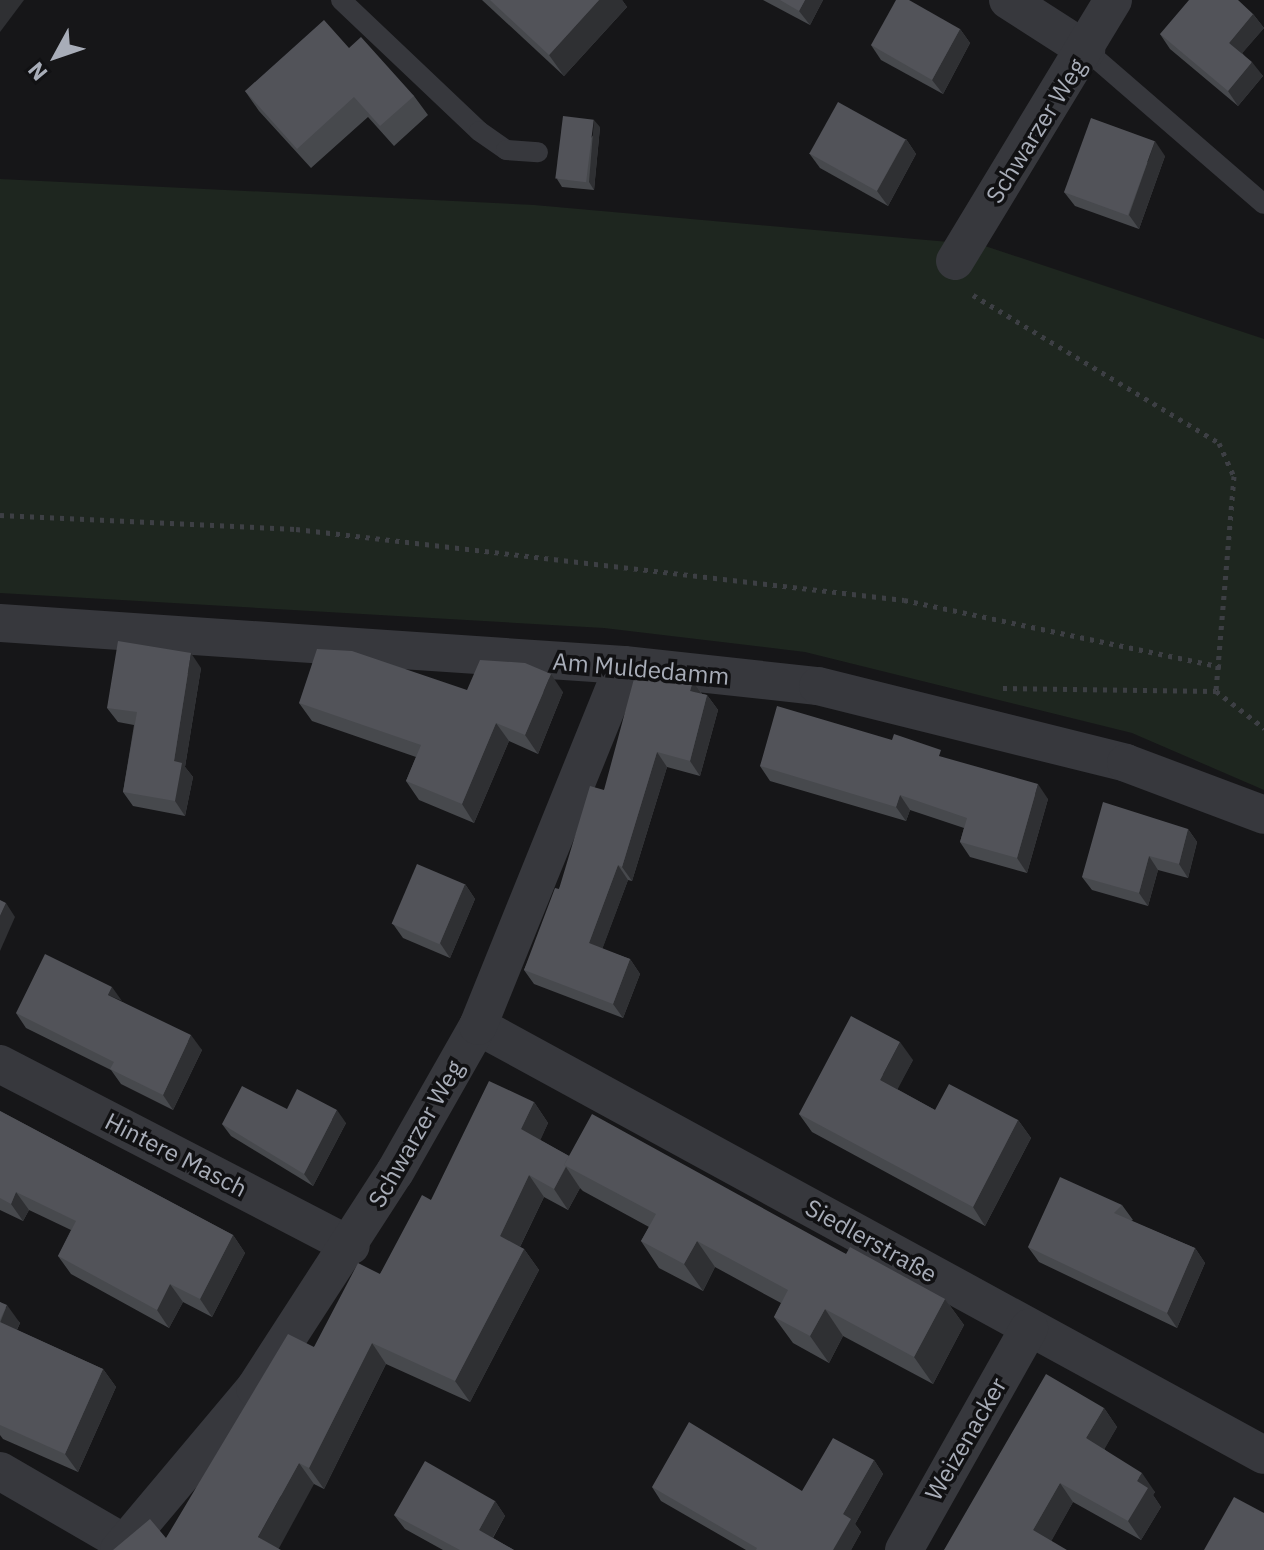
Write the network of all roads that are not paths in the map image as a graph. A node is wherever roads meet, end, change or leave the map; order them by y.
1 (341, 0) edge
2 (1008, 0) edge
3 (1113, 0) edge
4 (1086, 50) junction
5 (538, 152) dead end
6 (1264, 204) edge
7 (955, 261) road end
8 (0, 623) edge
9 (624, 665) junction
10 (1264, 815) edge
11 (478, 1026) junction
12 (0, 1064) edge
13 (351, 1246) junction
14 (1029, 1328) junction
15 (1264, 1455) edge
16 (0, 1471) edge
17 (122, 1547) edge
18 (904, 1550) edge

1 - 5 lane
2 - 4 street
3 - 4 street, Schwarzer Weg
4 - 6 lane
4 - 7 street, Schwarzer Weg
8 - 9 street, Am Muldedamm
9 - 10 street, Am Muldedamm
9 - 11 street, Schwarzer Weg
11 - 13 street, Schwarzer Weg
11 - 14 street, Siedlerstraße
12 - 13 street, Hintere Masch
13 - 17 street, Schwarzer Weg
14 - 15 street, Siedlerstraße
14 - 18 street, Weizenacker
16 - 17 street

